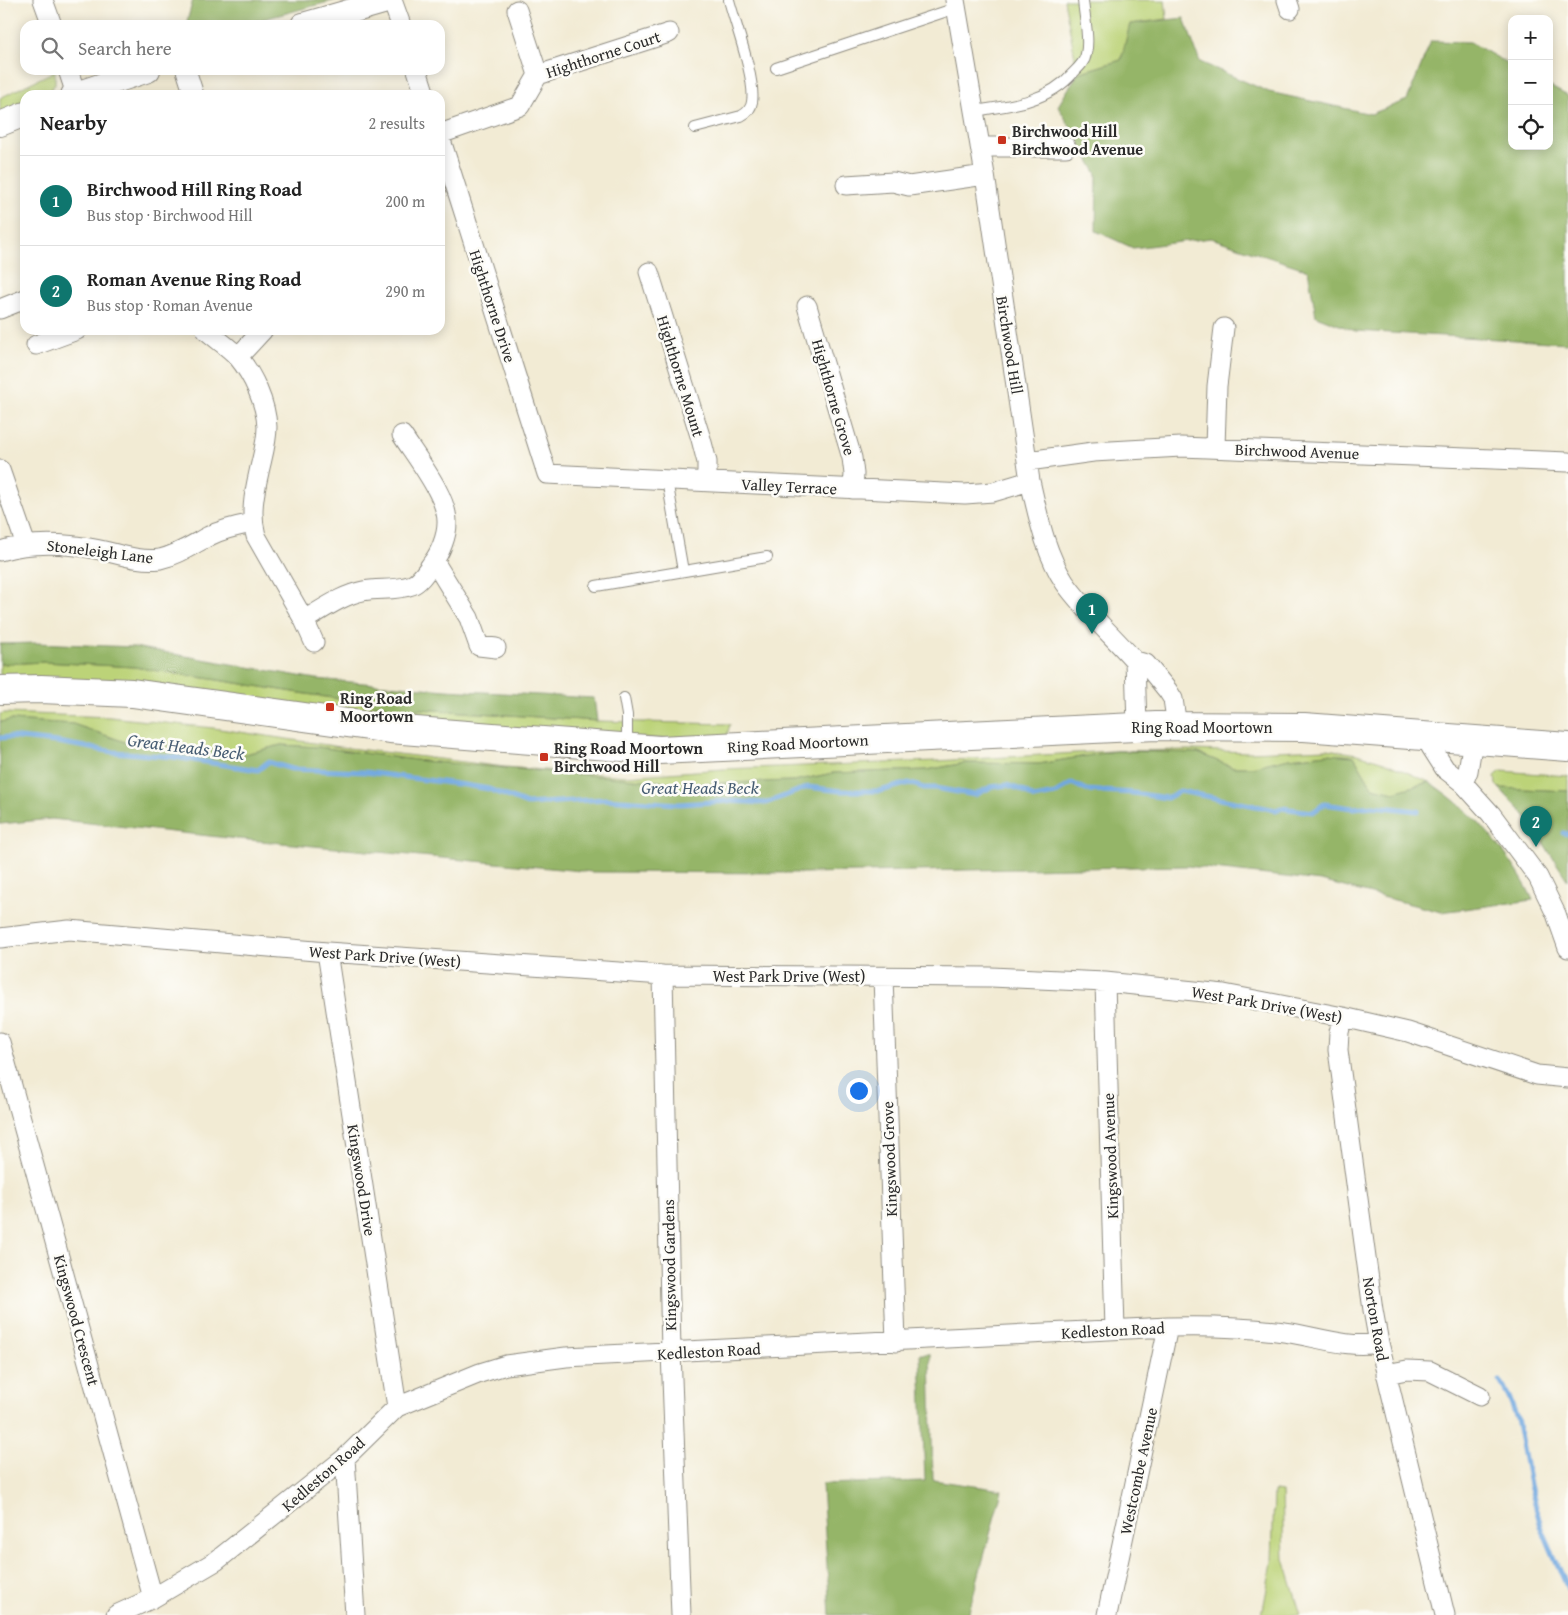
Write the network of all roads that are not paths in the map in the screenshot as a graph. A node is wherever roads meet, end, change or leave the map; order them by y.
1 (43, 0) edge
2 (391, 0) edge
3 (729, 0) edge
4 (1083, 0) edge
5 (956, 4) edge
6 (517, 10) dead end
7 (50, 20) edge
8 (321, 20) edge
9 (399, 20) edge
10 (669, 33) dead end
11 (776, 68) dead end
12 (69, 75) edge
13 (133, 75) edge
14 (188, 75) edge
15 (418, 75) edge
16 (538, 75) junction
17 (73, 90) edge
18 (86, 90) edge
19 (192, 90) edge
20 (423, 90) edge
21 (974, 111) junction
22 (20, 116) edge
23 (0, 124) edge
24 (694, 128) dead end
25 (445, 134) edge
26 (980, 147) junction
27 (1066, 147) dead end
28 (445, 152) edge
29 (985, 175) junction
30 (855, 190) dead end
31 (649, 272) dead end
32 (20, 301) edge
33 (807, 306) dead end
34 (0, 309) edge
35 (1224, 328) dead end
36 (63, 335) edge
37 (212, 335) edge
38 (258, 335) edge
39 (36, 345) dead end
40 (238, 357) junction
41 (402, 435) dead end
42 (1215, 447) junction
43 (1028, 461) junction
44 (1568, 462) edge
45 (0, 470) edge
46 (547, 474) joint
47 (667, 480) junction
48 (707, 481) junction
49 (1030, 481) junction
50 (854, 489) junction
51 (253, 523) junction
52 (26, 545) junction
53 (0, 551) edge
54 (767, 557) dead end
55 (434, 561) junction
56 (684, 571) junction
57 (596, 586) dead end
58 (304, 620) junction
59 (314, 642) dead end
60 (496, 648) dead end
61 (1135, 661) junction
62 (0, 690) edge
63 (624, 698) dead end
64 (1137, 726) junction
65 (1178, 726) junction
66 (1428, 736) junction
67 (1474, 740) junction
68 (1568, 747) edge
69 (627, 748) junction
70 (1463, 783) junction
71 (0, 938) edge
72 (1568, 948) edge
73 (327, 952) junction
74 (663, 975) junction
75 (884, 977) junction
76 (1105, 982) junction
77 (1343, 1017) junction
78 (0, 1042) edge
79 (1568, 1078) edge
80 (1168, 1327) junction
81 (1114, 1330) junction
82 (896, 1342) junction
83 (1379, 1343) junction
84 (671, 1352) junction
85 (1386, 1374) junction
86 (1480, 1396) dead end
87 (397, 1407) junction
88 (344, 1458) junction
89 (153, 1598) junction
90 (116, 1615) edge
91 (355, 1615) edge
92 (681, 1615) edge
93 (1107, 1615) edge
94 (1445, 1615) edge

1 - 7 street
2 - 8 street
2 - 9 street
3 - 24 lane
4 - 21 lane
5 - 11 lane
5 - 21 street, Birchwood Hill
6 - 16 street, Highthorne Court
10 - 16 street, Highthorne Court
12 - 17 street
13 - 18 street
14 - 19 street
15 - 20 street
16 - 25 street, Highthorne Court
21 - 26 street, Birchwood Hill
22 - 23 street
26 - 27 street
26 - 29 street, Birchwood Hill
28 - 46 street, Highthorne Drive
29 - 30 street
29 - 43 street, Birchwood Hill
31 - 48 street, Highthorne Mount
32 - 34 street
33 - 50 street, Highthorne Grove
35 - 42 street
36 - 39 street
37 - 40 street
38 - 40 street
40 - 51 street
41 - 55 street
42 - 43 street, Birchwood Avenue
42 - 44 street, Birchwood Avenue
43 - 49 street, Birchwood Hill
45 - 52 street
46 - 47 street, Valley Terrace
47 - 48 street, Valley Terrace
47 - 56 lane
48 - 50 street, Valley Terrace
49 - 50 street, Valley Terrace
49 - 61 street, Birchwood Hill
51 - 52 street, Stoneleigh Lane
51 - 58 street
52 - 53 street, Stoneleigh Lane
54 - 56 lane
55 - 58 street
55 - 60 street
56 - 57 lane
58 - 59 street
61 - 64 street
61 - 65 street, Birchwood Hill
62 - 69 highway, Ring Road Moortown
63 - 69 lane
64 - 65 highway, Ring Road Moortown
64 - 69 highway, Ring Road Moortown
65 - 66 highway, Ring Road Moortown
66 - 67 highway, Ring Road Moortown
66 - 70 street
67 - 68 highway, Ring Road Moortown
67 - 70 street
70 - 72 street
71 - 73 street, West Park Drive (West)
73 - 74 street, West Park Drive (West)
73 - 87 street, Kingswood Drive
74 - 75 street, West Park Drive (West)
74 - 84 street, Kingswood Gardens
75 - 76 street, West Park Drive (West)
75 - 82 street, Kingswood Grove
76 - 77 street, West Park Drive (West)
76 - 81 street, Kingswood Avenue
77 - 79 street, West Park Drive (West)
77 - 83 street, Norton Road
78 - 89 street, Kingswood Crescent
80 - 81 street, Kedleston Road
80 - 83 street, Kedleston Road
80 - 93 street, Westcombe Avenue
81 - 82 street, Kedleston Road
82 - 84 street, Kedleston Road
83 - 85 street, Norton Road
84 - 87 street, Kedleston Road
84 - 92 street, Kingswood Gardens
85 - 86 street
85 - 94 street, Norton Road
87 - 88 street, Kedleston Road
88 - 89 street, Kedleston Road
88 - 91 street
89 - 90 street, Kedleston Road

